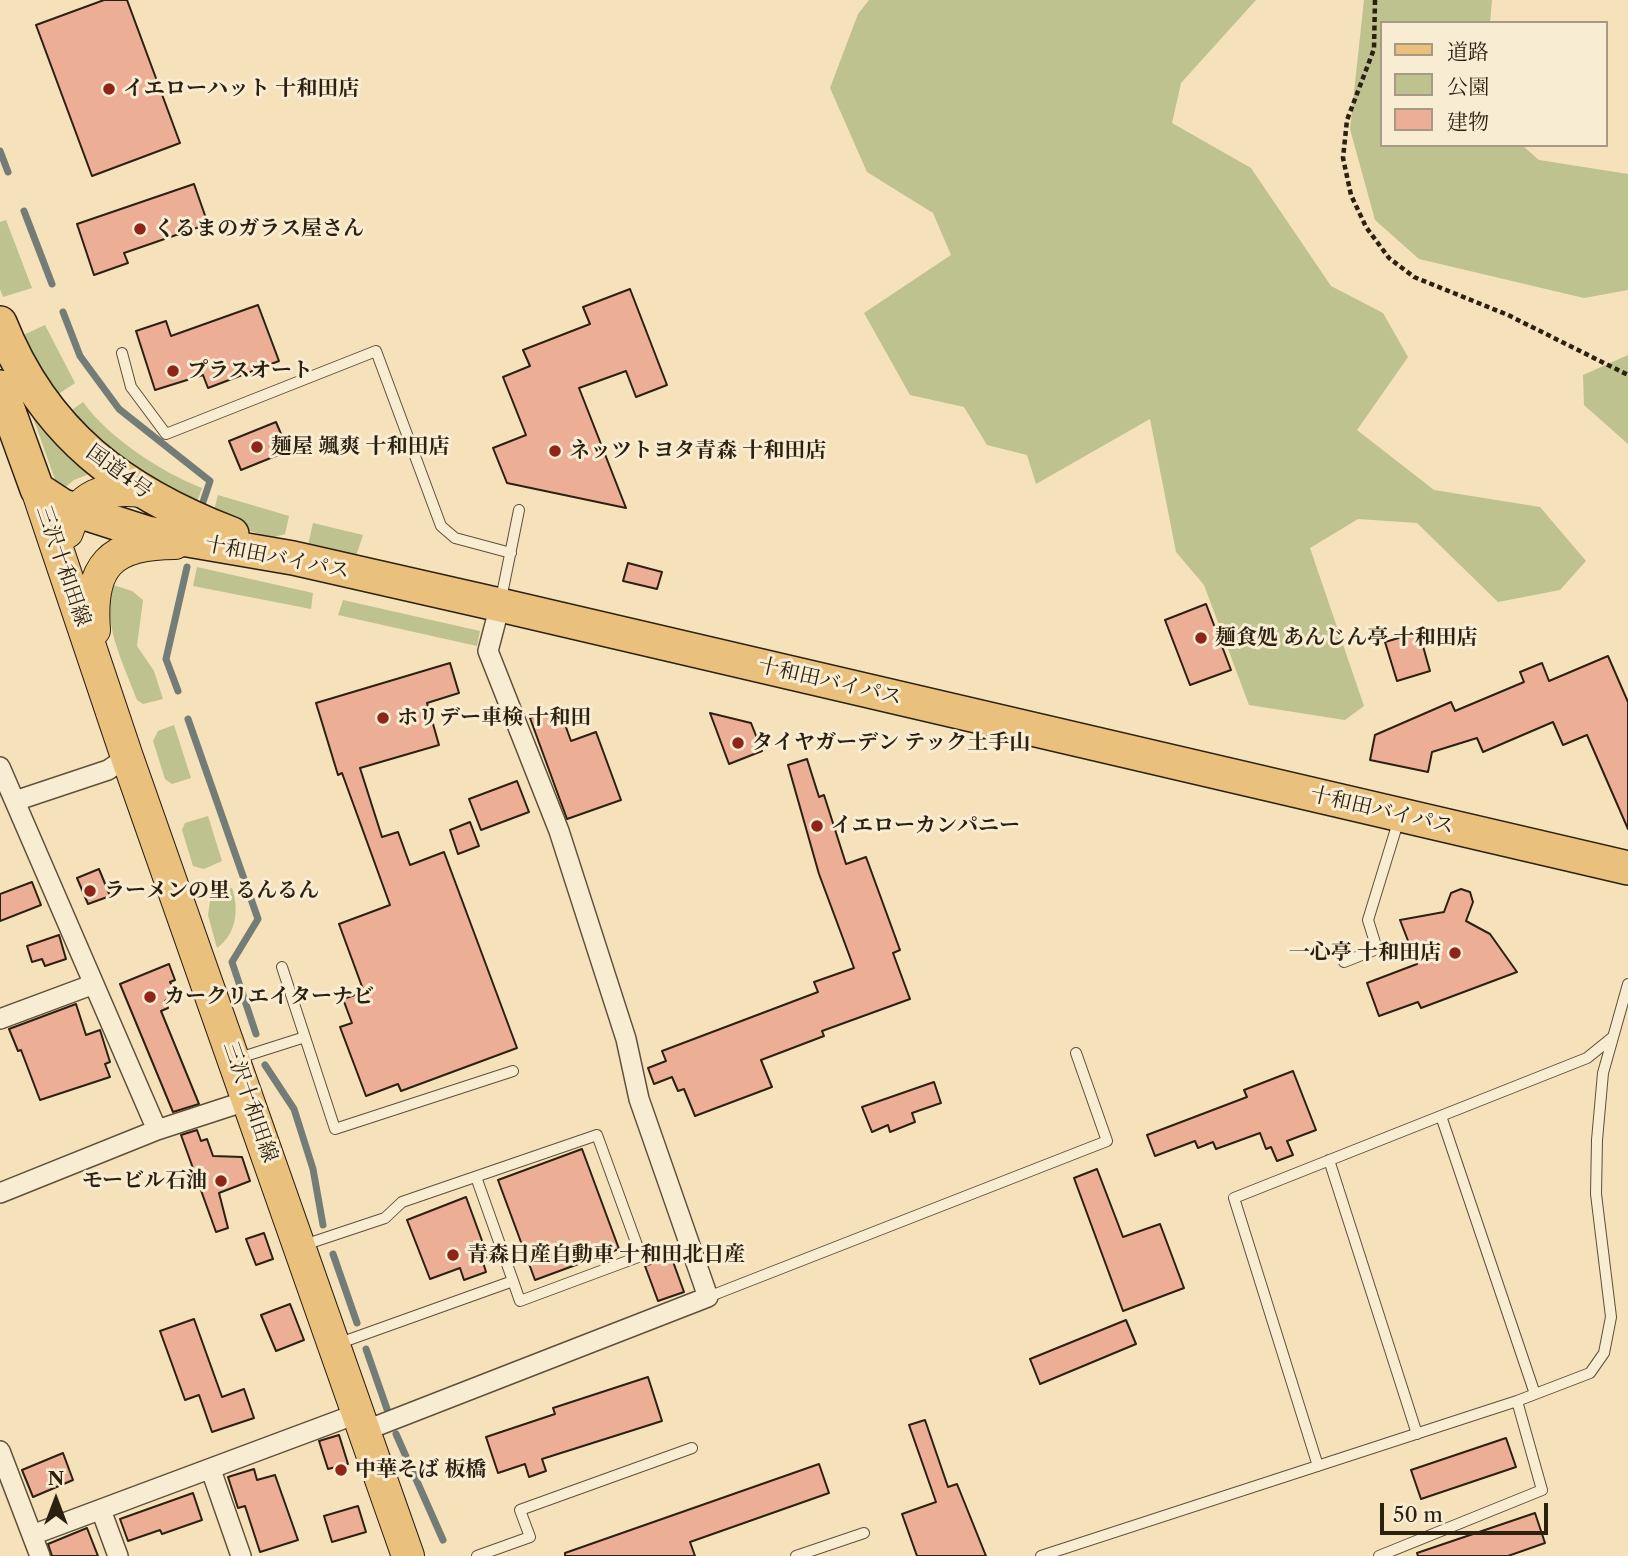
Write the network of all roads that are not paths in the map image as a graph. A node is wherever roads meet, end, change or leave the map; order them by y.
1 (0, 323) edge
2 (122, 353) dead end
3 (0, 387) edge
4 (37, 489) junction
5 (142, 491) junction
6 (519, 510) dead end
7 (76, 511) junction
8 (201, 543) junction
9 (510, 553) junction
10 (293, 558) junction
11 (64, 568) junction
12 (500, 605) junction
13 (98, 670) junction
14 (127, 757) junction
15 (0, 767) edge
16 (15, 801) junction
17 (1400, 815) junction
18 (1628, 868) edge
19 (1344, 962) dead end
20 (282, 967) dead end
21 (94, 984) junction
22 (1628, 984) edge
23 (0, 1019) edge
24 (305, 1037) junction
25 (1613, 1037) junction
26 (1076, 1053) dead end
27 (235, 1059) junction
28 (513, 1071) dead end
29 (249, 1100) junction
30 (1441, 1116) junction
31 (157, 1130) junction
32 (1329, 1160) junction
33 (476, 1177) junction
34 (0, 1193) edge
35 (300, 1246) junction
36 (513, 1281) junction
37 (708, 1297) junction
38 (335, 1345) junction
39 (1535, 1394) junction
40 (1517, 1401) junction
41 (361, 1422) junction
42 (1417, 1433) junction
43 (692, 1448) dead end
44 (0, 1451) edge
45 (1318, 1466) junction
46 (211, 1469) junction
47 (102, 1510) junction
48 (864, 1533) dead end
49 (33, 1535) junction
50 (40, 1556) edge
51 (118, 1556) edge
52 (242, 1556) edge
53 (408, 1556) edge
54 (477, 1556) edge
55 (796, 1556) edge
56 (1041, 1556) edge
57 (1379, 1556) edge

1 - 5 highway, 国道4号
2 - 9 lane
3 - 4 highway
4 - 7 highway, 十和田バイパス
4 - 11 main road, 三沢十和田線
5 - 7 main road
5 - 10 highway, 国道4号
6 - 9 lane
7 - 8 highway, 十和田バイパス
7 - 11 main road
8 - 10 highway, 十和田バイパス
8 - 13 main road
9 - 12 lane
10 - 12 highway, 十和田バイパス
11 - 13 main road, 三沢十和田線
12 - 17 highway, 十和田バイパス
12 - 37 street
13 - 14 main road, 三沢十和田線
14 - 16 street
14 - 27 main road, 三沢十和田線
15 - 16 street
16 - 21 street
17 - 18 highway, 十和田バイパス
17 - 19 lane
20 - 24 lane
21 - 23 street
21 - 31 street
22 - 25 lane
24 - 27 lane
24 - 28 lane
25 - 30 lane
25 - 39 lane
26 - 37 lane
27 - 29 main road, 三沢十和田線
29 - 31 street
29 - 35 main road, 三沢十和田線
30 - 32 lane
30 - 39 lane
31 - 34 street
32 - 42 lane
32 - 45 lane
33 - 35 lane
33 - 36 lane
33 - 36 lane
35 - 38 main road, 三沢十和田線
36 - 38 lane
37 - 41 street
38 - 41 main road, 三沢十和田線
39 - 40 lane
40 - 42 lane
40 - 57 lane
41 - 46 street
41 - 53 main road, 三沢十和田線
42 - 45 lane
43 - 54 lane
44 - 49 street
45 - 56 lane
46 - 47 street
46 - 52 street
47 - 49 street
47 - 51 street
48 - 55 lane
49 - 50 street

